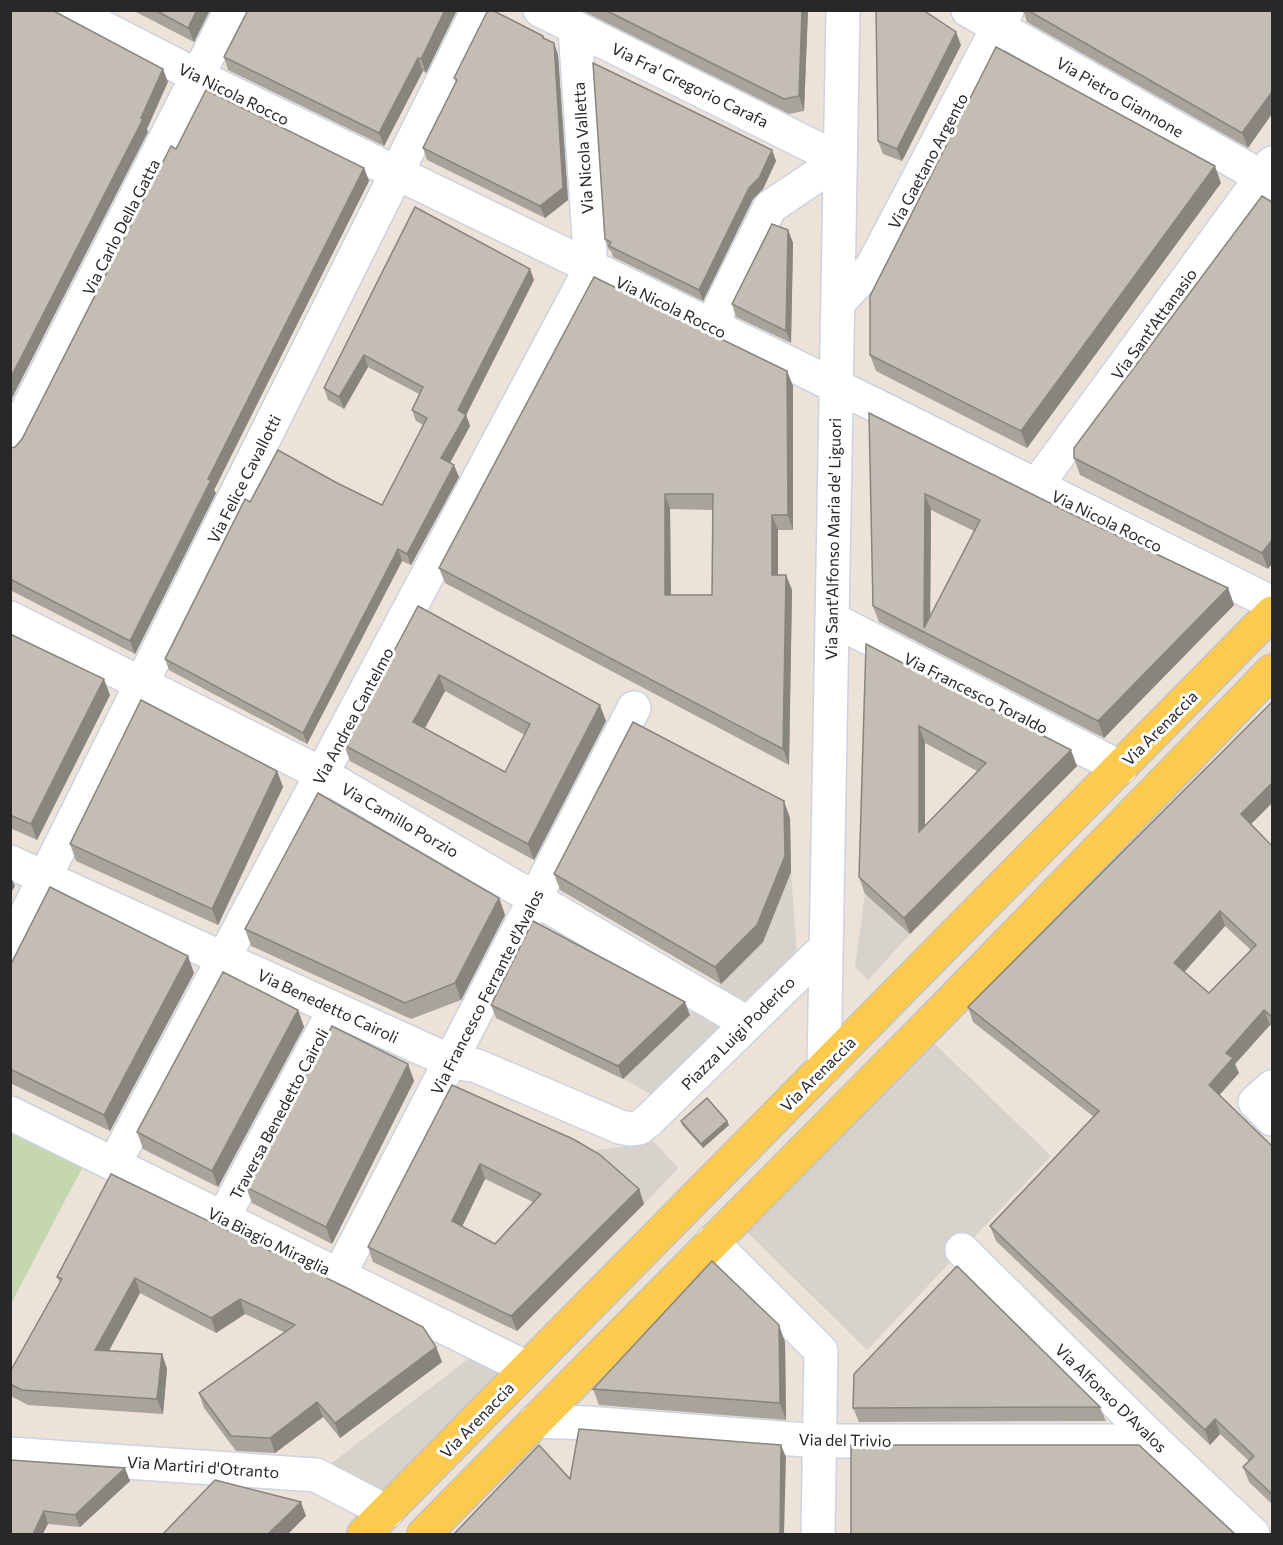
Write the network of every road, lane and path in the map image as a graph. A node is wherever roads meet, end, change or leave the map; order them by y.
1 (69, 10) edge
2 (231, 10) edge
3 (478, 10) edge
4 (540, 10) edge
5 (843, 10) edge
6 (968, 10) edge
7 (1002, 19) edge
8 (575, 28) junction
9 (197, 76) junction
10 (840, 160) junction
11 (396, 173) junction
12 (1269, 174) edge
13 (591, 268) junction
14 (838, 303) junction
15 (711, 326) junction
16 (836, 387) junction
17 (10, 444) edge
18 (1036, 486) junction
19 (1272, 603) edge
20 (1272, 613) edge
21 (10, 618) edge
22 (832, 619) junction
23 (1272, 671) edge
24 (142, 684) junction
25 (634, 708) dead end
26 (1120, 768) junction
27 (322, 774) junction
28 (10, 862) edge
29 (45, 878) junction
30 (535, 899) junction
31 (10, 947) edge
32 (826, 947) junction
33 (224, 959) junction
34 (784, 987) junction
35 (825, 1005) junction
36 (335, 1009) junction
37 (747, 1023) junction
38 (450, 1061) junction
39 (824, 1068) junction
40 (1272, 1087) edge
41 (10, 1113) edge
42 (1272, 1119) edge
43 (650, 1120) joint
44 (114, 1164) junction
45 (222, 1218) junction
46 (712, 1242) junction
47 (966, 1254) dead end
48 (339, 1275) junction
49 (527, 1368) junction
50 (535, 1421) junction
51 (818, 1441) junction
52 (1155, 1441) junction
53 (10, 1454) edge
54 (375, 1523) edge
55 (424, 1534) edge
56 (818, 1534) edge
57 (1253, 1534) edge

1 - 9 street, Via Nicola Rocco
2 - 9 street, Via Carlo Della Gatta
3 - 11 street, Via Felice Cavallotti
4 - 8 street, Via Fra' Gregorio Carafa
5 - 10 street, Via Sant'Alfonso Maria de' Liguori
6 - 7 street, Via Pietro Giannone
7 - 12 street, Via Pietro Giannone
7 - 14 street, Via Gaetano Argento
8 - 10 street, Via Fra' Gregorio Carafa
8 - 13 street, Via Nicola Valletta
9 - 11 street, Via Nicola Rocco
9 - 17 street, Via Carlo Della Gatta
10 - 14 street, Via Sant'Alfonso Maria de' Liguori
10 - 15 street
11 - 13 street, Via Nicola Rocco
11 - 24 street, Via Felice Cavallotti
12 - 18 street, Via Sant'Attanasio
13 - 15 street, Via Nicola Rocco
13 - 27 street, Via Andrea Cantelmo
14 - 16 street, Via Sant'Alfonso Maria de' Liguori
15 - 16 street, Via Nicola Rocco
16 - 18 street, Via Nicola Rocco
16 - 22 street, Via Sant'Alfonso Maria de' Liguori
18 - 19 street, Via Nicola Rocco
20 - 26 main road, Via Arenaccia
21 - 24 street, Via Camillo Porzio
22 - 26 street, Via Francesco Toraldo
22 - 32 street, Via Sant'Alfonso Maria de' Liguori
23 - 46 main road
24 - 27 street, Via Camillo Porzio
24 - 29 street, Via Felice Cavallotti
25 - 30 street, Via Francesco Ferrante d'Avalos
26 - 39 main road, Via Arenaccia
27 - 30 street, Via Camillo Porzio
27 - 33 street, Via Andrea Cantelmo
28 - 29 street, Via Benedetto Cairoli
29 - 31 street, Via Felice Cavallotti
29 - 33 street, Via Benedetto Cairoli
30 - 37 street, Via Camillo Porzio
30 - 38 street, Via Francesco Ferrante d'Avalos
32 - 34 street, Piazza Luigi Poderico
32 - 35 street, Via Sant'Alfonso Maria de' Liguori
33 - 36 street, Via Benedetto Cairoli
33 - 44 street, Via Andrea Cantelmo
34 - 35 street
34 - 37 street, Piazza Luigi Poderico
35 - 39 street, Via Sant'Alfonso Maria de' Liguori
36 - 38 street, Via Benedetto Cairoli
36 - 45 street, Traversa Benedetto Cairoli
37 - 43 street, Piazza Luigi Poderico
38 - 43 street, Via Benedetto Cairoli
38 - 48 street, Via Francesco Ferrante d'Avalos
39 - 49 main road, Via Arenaccia
40 - 42 street
41 - 44 street, Via Biagio Miraglia
44 - 45 street, Via Biagio Miraglia
45 - 48 street, Via Biagio Miraglia
46 - 50 main road
46 - 51 street
47 - 52 street, Via Alfonso D'Avalos
48 - 49 street, Via Biagio Miraglia
49 - 54 main road, Via Arenaccia
50 - 51 street, Via del Trivio
50 - 55 main road
51 - 52 street, Via del Trivio
51 - 56 street
52 - 57 street, Via Alfonso D'Avalos
53 - 54 street, Via Martiri d'Otranto

